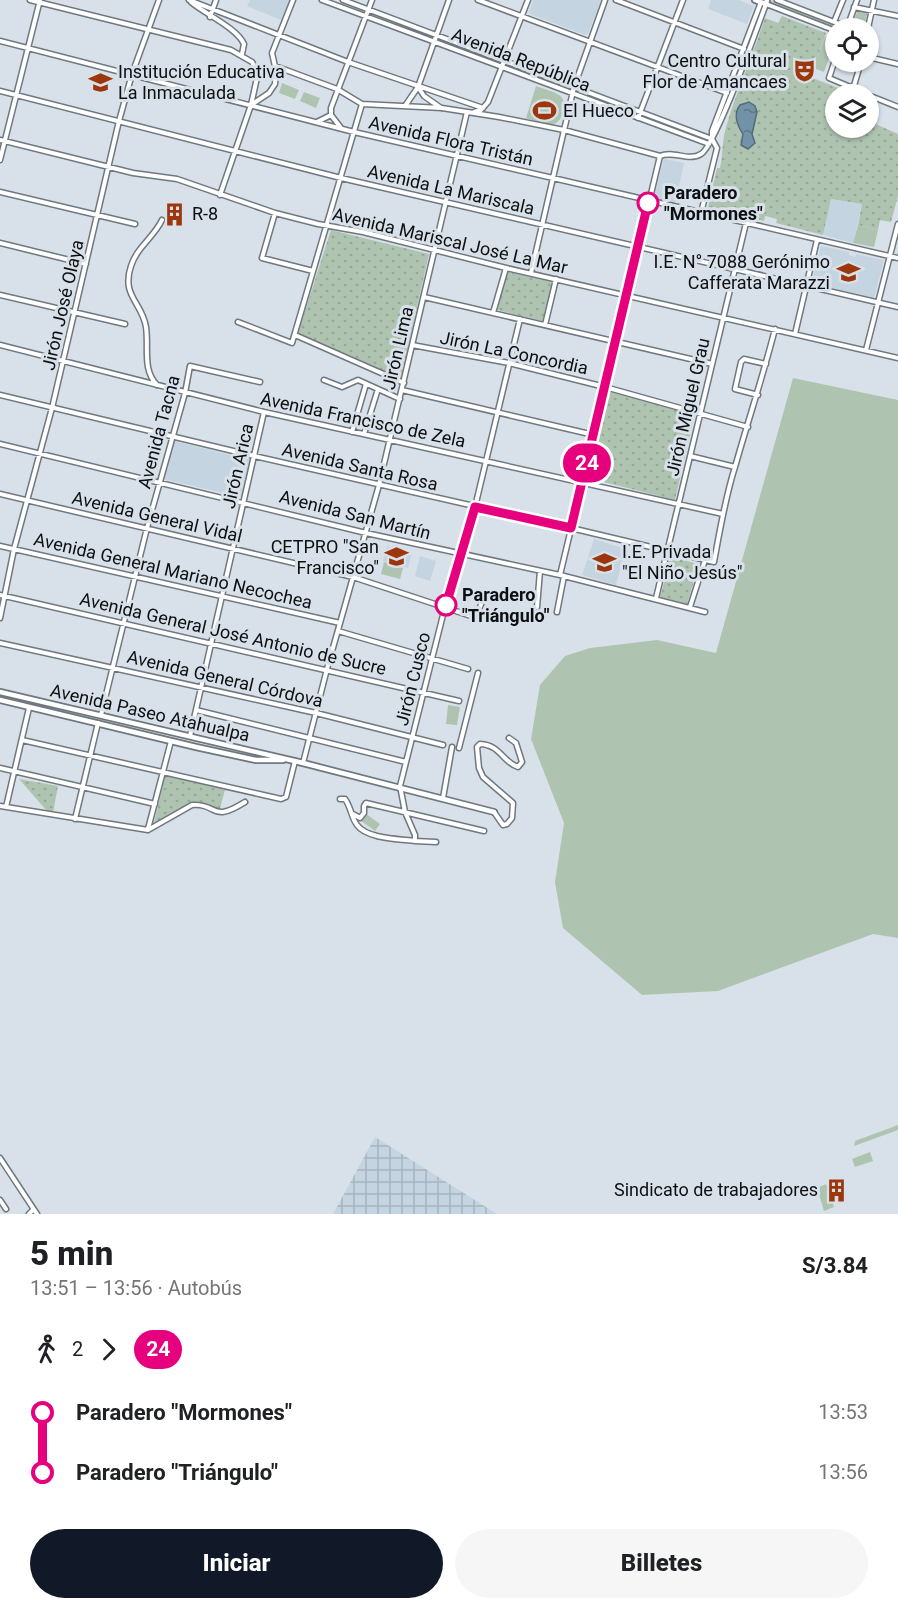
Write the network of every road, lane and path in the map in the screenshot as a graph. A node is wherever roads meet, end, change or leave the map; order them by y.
1 (30, 0) edge
2 (159, 0) edge
3 (189, 0) edge
4 (216, 0) edge
5 (293, 0) edge
6 (322, 0) edge
7 (343, 0) edge
8 (372, 0) edge
9 (450, 0) edge
10 (478, 0) edge
11 (528, 0) edge
12 (605, 0) edge
13 (616, 0) edge
14 (683, 0) edge
15 (755, 0) edge
16 (777, 0) edge
17 (843, 0) edge
18 (857, 0) edge
19 (874, 0) edge
20 (40, 1) edge
21 (764, 2) edge
22 (855, 7) junction
23 (212, 9) junction
24 (368, 9) junction
25 (871, 10) junction
26 (366, 16) junction
27 (898, 16) edge
28 (210, 17) junction
29 (522, 17) junction
30 (836, 18) edge
31 (851, 18) edge
32 (870, 18) edge
33 (825, 19) edge
34 (675, 22) junction
35 (825, 27) edge
36 (149, 28) junction
37 (278, 35) junction
38 (436, 36) junction
39 (0, 41) edge
40 (434, 41) junction
41 (590, 42) junction
42 (28, 48) junction
43 (744, 49) junction
44 (242, 54) junction
45 (879, 60) edge
46 (505, 61) junction
47 (348, 62) junction
48 (898, 64) edge
49 (275, 66) junction
50 (502, 68) junction
51 (658, 68) junction
52 (830, 72) edge
53 (132, 74) junction
54 (842, 84) edge
55 (417, 87) junction
56 (574, 87) junction
57 (338, 89) junction
58 (0, 91) edge
59 (727, 93) junction
60 (573, 94) junction
61 (17, 95) junction
62 (879, 99) edge
63 (362, 104) junction
64 (251, 105) junction
65 (405, 106) junction
66 (898, 107) edge
67 (442, 108) junction
68 (483, 108) junction
69 (467, 112) junction
70 (473, 112) junction
71 (641, 112) junction
72 (331, 115) junction
73 (638, 118) junction
74 (119, 120) junction
75 (316, 122) junction
76 (341, 129) junction
77 (564, 130) junction
78 (354, 132) junction
79 (712, 139) junction
80 (2, 140) edge
81 (709, 144) junction
82 (235, 151) junction
83 (660, 156) junction
84 (457, 157) junction
85 (0, 160) edge
86 (109, 167) junction
87 (341, 178) junction
88 (554, 178) junction
89 (0, 192) edge
90 (220, 195) junction
91 (649, 201) junction
92 (446, 203) junction
93 (275, 213) junction
94 (701, 213) junction
95 (98, 215) junction
96 (162, 220) dead end
97 (746, 223) junction
98 (135, 224) dead end
99 (898, 224) edge
100 (327, 225) junction
101 (542, 225) junction
102 (817, 240) junction
103 (0, 243) edge
104 (638, 247) junction
105 (435, 250) junction
106 (890, 256) junction
107 (898, 258) edge
108 (86, 264) junction
109 (506, 268) junction
110 (734, 270) junction
111 (313, 271) junction
112 (531, 273) junction
113 (556, 279) junction
114 (806, 287) junction
115 (0, 295) edge
116 (627, 295) junction
117 (424, 297) junction
118 (878, 302) junction
119 (898, 307) edge
120 (75, 312) junction
121 (494, 313) junction
122 (723, 317) junction
123 (520, 319) junction
124 (238, 322) dead end
125 (125, 324) dead end
126 (545, 325) junction
127 (775, 329) junction
128 (795, 334) junction
129 (295, 335) junction
130 (616, 341) junction
131 (0, 345) edge
132 (412, 345) junction
133 (866, 350) junction
134 (898, 358) edge
135 (63, 362) junction
136 (509, 363) junction
137 (712, 364) junction
138 (766, 364) junction
139 (324, 380) dead end
140 (260, 382) dead end
141 (404, 383) junction
142 (366, 384) junction
143 (158, 386) junction
144 (605, 387) junction
145 (378, 389) junction
146 (402, 390) junction
147 (185, 393) junction
148 (0, 395) edge
149 (758, 395) junction
150 (400, 399) junction
151 (52, 408) junction
152 (264, 412) junction
153 (497, 413) junction
154 (700, 414) junction
155 (748, 427) junction
156 (352, 432) junction
157 (364, 434) junction
158 (594, 435) junction
159 (172, 437) junction
160 (390, 440) junction
161 (0, 444) edge
162 (40, 454) junction
163 (254, 456) junction
164 (690, 456) junction
165 (487, 460) junction
166 (735, 467) junction
167 (582, 481) junction
168 (160, 482) junction
169 (379, 485) junction
170 (0, 494) edge
171 (27, 500) junction
172 (244, 502) junction
173 (679, 504) junction
174 (475, 507) junction
175 (723, 514) junction
176 (147, 528) junction
177 (571, 528) junction
178 (366, 533) junction
179 (0, 546) edge
180 (14, 549) junction
181 (233, 549) junction
182 (667, 551) junction
183 (462, 555) junction
184 (705, 560) junction
185 (540, 571) junction
186 (135, 575) junction
187 (562, 576) junction
188 (353, 578) junction
189 (486, 592) dead end
190 (2, 596) edge
191 (223, 596) junction
192 (656, 598) junction
193 (445, 607) junction
194 (537, 607) dead end
195 (690, 608) junction
196 (557, 612) dead end
197 (705, 612) dead end
198 (0, 618) edge
199 (124, 622) junction
200 (340, 623) junction
201 (338, 631) junction
202 (212, 642) junction
203 (0, 643) edge
204 (432, 658) junction
205 (112, 667) junction
206 (327, 669) junction
207 (468, 669) dead end
208 (478, 673) dead end
209 (202, 687) junction
210 (0, 692) edge
211 (423, 692) junction
212 (0, 700) edge
213 (459, 701) dead end
214 (29, 708) junction
215 (196, 710) junction
216 (316, 713) junction
217 (100, 715) junction
218 (99, 723) junction
219 (190, 736) junction
220 (310, 737) junction
221 (412, 737) junction
222 (509, 738) dead end
223 (22, 740) junction
224 (171, 741) junction
225 (443, 745) dead end
226 (452, 747) dead end
227 (459, 748) dead end
228 (90, 756) junction
229 (294, 761) junction
230 (406, 762) junction
231 (303, 763) junction
232 (0, 768) edge
233 (15, 771) junction
234 (163, 772) junction
235 (400, 786) junction
236 (82, 787) junction
237 (443, 798) junction
238 (340, 799) dead end
239 (245, 802) dead end
240 (155, 804) junction
241 (0, 806) edge
242 (6, 807) junction
243 (405, 812) junction
244 (494, 812) joint
245 (353, 814) junction
246 (75, 819) junction
247 (148, 830) junction
248 (484, 831) dead end
249 (415, 841) junction
250 (436, 842) dead end
251 (0, 1158) edge
252 (0, 1200) edge
253 (6, 1209) dead end
254 (35, 1212) edge
255 (28, 1214) edge

1 - 20 street
2 - 36 street, Jirón José Olaya
3 - 23 street
3 - 28 street
4 - 23 street
5 - 37 street
6 - 26 street, Avenida República
7 - 24 street, Avenida República
8 - 24 street
9 - 38 street
10 - 29 street
11 - 29 street
12 - 41 street
13 - 34 street
14 - 34 street
15 - 21 street
16 - 33 street
17 - 30 street
18 - 22 street
19 - 25 street
20 - 36 street
20 - 42 street
21 - 35 street
21 - 43 street
21 - 79 street
22 - 25 street
22 - 31 street
23 - 28 street
23 - 37 street
24 - 26 street
24 - 38 street, Avenida República
25 - 27 street
25 - 32 street
26 - 40 street, Avenida República
26 - 47 street
28 - 44 street
29 - 41 street
29 - 46 street
34 - 43 street
34 - 51 street
36 - 44 street
36 - 53 street, Jirón José Olaya
37 - 47 street
37 - 49 street
38 - 40 street
38 - 46 street, Avenida República
39 - 42 street, Avenida Flora Tristán
40 - 50 street, Avenida República
40 - 55 street
41 - 51 street
41 - 56 street
42 - 53 street, Avenida Flora Tristán
42 - 61 street
43 - 59 street
44 - 64 street
45 - 48 street
46 - 50 street
46 - 56 street, Avenida República
47 - 55 street
47 - 57 street
49 - 57 street
49 - 64 street
50 - 60 street, Avenida República
50 - 68 street
51 - 59 street
51 - 71 street
52 - 54 street
53 - 64 street, Avenida Flora Tristán
53 - 74 street, Jirón José Olaya
55 - 65 street
55 - 67 street
55 - 68 street
56 - 60 street
56 - 71 street, Avenida República
57 - 63 street
57 - 72 street
58 - 61 street, Avenida La Mariscala
59 - 79 street
60 - 73 street, Avenida República
60 - 77 street
61 - 74 street, Avenida La Mariscala
61 - 80 street
62 - 66 street
63 - 65 street
63 - 78 street
64 - 75 street, Avenida Flora Tristán
64 - 82 street
65 - 67 street
67 - 69 street
68 - 70 street
69 - 70 street
69 - 84 street, Jirón Lima
70 - 77 street
71 - 73 street
71 - 79 street, Avenida República
72 - 75 street
72 - 76 street
73 - 81 street, Avenida República
74 - 82 street, Avenida La Mariscala
74 - 86 street, Jirón José Olaya
75 - 76 street, Avenida Flora Tristán
76 - 78 street, Avenida Flora Tristán
77 - 83 street
77 - 88 street
78 - 84 street, Avenida Flora Tristán
78 - 87 street
79 - 81 street
79 - 94 street
80 - 85 street
80 - 86 street, Avenida Mariscal José La Mar
81 - 83 street
82 - 87 street, Avenida La Mariscala
82 - 90 street
83 - 91 street
84 - 88 street, Avenida Flora Tristán
84 - 92 street, Jirón Lima
86 - 90 street, Avenida Mariscal José La Mar
86 - 95 street, Jirón José Olaya
87 - 92 street, Avenida La Mariscala
87 - 100 street
88 - 91 street, Avenida Flora Tristán
88 - 101 street
89 - 95 street
90 - 93 street, Avenida Mariscal José La Mar
91 - 94 street, Avenida Flora Tristán
91 - 104 street
92 - 101 street, Avenida La Mariscala
92 - 105 street, Jirón Lima
93 - 100 street, Avenida Mariscal José La Mar
93 - 111 street
94 - 97 street, Avenida Flora Tristán
95 - 98 street
95 - 108 street, Jirón José Olaya
96 - 143 street
97 - 102 street, Avenida Flora Tristán
97 - 110 street, Jirón Miguel Grau
99 - 106 street
100 - 105 street, Avenida Mariscal José La Mar
100 - 111 street
101 - 104 street, Avenida La Mariscala
101 - 112 street
102 - 106 street, Avenida Flora Tristán
102 - 114 street
103 - 108 street
104 - 110 street, Avenida La Mariscala
104 - 116 street
105 - 109 street, Avenida Mariscal José La Mar
105 - 117 street, Jirón Lima
106 - 107 street, Avenida Flora Tristán
106 - 118 street
108 - 120 street, Jirón José Olaya
109 - 112 street, Avenida Mariscal José La Mar
109 - 121 street
110 - 114 street, Avenida La Mariscala
110 - 122 street, Jirón Miguel Grau
111 - 129 street
112 - 113 street, Avenida Mariscal José La Mar
113 - 116 street, Avenida Mariscal José La Mar
113 - 126 street
114 - 118 street, Avenida La Mariscala
114 - 128 street
115 - 120 street
116 - 122 street, Avenida Mariscal José La Mar
116 - 130 street
117 - 121 street
117 - 132 street, Jirón Lima
118 - 119 street, Avenida La Mariscala
118 - 133 street
120 - 125 street
120 - 135 street, Jirón José Olaya
121 - 123 street
122 - 127 street, Avenida Mariscal José La Mar
122 - 137 street, Jirón Miguel Grau
123 - 126 street
123 - 136 street, Jirón Cusco
124 - 129 street
126 - 130 street
127 - 128 street, Avenida Mariscal José La Mar
127 - 138 street
128 - 133 street, Avenida Mariscal José La Mar
129 - 141 street
130 - 137 street
130 - 144 street
131 - 135 street, Avenida Francisco de Zela
132 - 136 street, Jirón La Concordia
132 - 141 street, Jirón Lima
133 - 134 street, Avenida Mariscal José La Mar
135 - 143 street, Avenida Francisco de Zela
135 - 151 street, Jirón José Olaya
136 - 144 street, Jirón La Concordia
136 - 153 street, Jirón Cusco
137 - 154 street, Jirón Miguel Grau
138 - 149 street
138 - 149 street
139 - 142 street
140 - 147 street, Avenida Tacna
141 - 146 street, Jirón Lima
142 - 145 street
142 - 156 street
143 - 147 street, Avenida Francisco de Zela
144 - 154 street, Jirón La Concordia
144 - 158 street
145 - 150 street
145 - 157 street
146 - 150 street, Jirón Lima
146 - 153 street
147 - 152 street, Avenida Francisco de Zela
147 - 159 street, Avenida Tacna
148 - 151 street, Avenida Santa Rosa
149 - 155 street
150 - 160 street, Jirón Lima
151 - 159 street, Avenida Santa Rosa
151 - 162 street, Jirón José Olaya
152 - 156 street, Avenida Francisco de Zela
152 - 163 street, Jirón Arica
153 - 158 street
153 - 165 street, Jirón Cusco
154 - 155 street, Jirón La Concordia
154 - 164 street, Jirón Miguel Grau
155 - 166 street
156 - 157 street, Avenida Francisco de Zela
157 - 160 street, Avenida Francisco de Zela
158 - 167 street
159 - 163 street, Avenida Santa Rosa
159 - 168 street, Avenida Tacna
160 - 165 street, Avenida Francisco de Zela
160 - 169 street, Jirón Lima
161 - 162 street, Avenida San Martín
162 - 168 street, Avenida San Martín
162 - 171 street, Jirón José Olaya
163 - 169 street, Avenida Santa Rosa
163 - 172 street, Jirón Arica
164 - 166 street
164 - 173 street, Jirón Miguel Grau
165 - 167 street, Avenida Francisco de Zela
165 - 174 street, Jirón Cusco
166 - 175 street
167 - 173 street, Avenida Francisco de Zela
167 - 177 street
168 - 172 street, Avenida San Martín
168 - 176 street, Avenida Tacna
169 - 174 street, Avenida Santa Rosa
169 - 178 street, Jirón Lima
170 - 171 street, Avenida General Vidal
171 - 176 street, Avenida General Vidal
171 - 180 street, Jirón José Olaya
172 - 178 street, Avenida San Martín
172 - 181 street, Jirón Arica
173 - 175 street, Avenida Francisco de Zela
173 - 182 street, Jirón Miguel Grau
174 - 177 street, Avenida Santa Rosa
174 - 183 street, Jirón Cusco
175 - 184 street, Avenida Santa Rosa
176 - 181 street, Avenida General Vidal
176 - 186 street, Avenida Tacna
177 - 182 street, Avenida Santa Rosa
177 - 187 street
178 - 183 street, Avenida San Martín
178 - 188 street, Jirón Lima
179 - 180 street, Avenida General Mariano Necochea
180 - 186 street, Avenida General Mariano Necochea
180 - 190 street, Jirón José Olaya
181 - 188 street, Avenida General Vidal
181 - 191 street, Jirón Arica
182 - 184 street, Avenida Santa Rosa
182 - 192 street, Jirón Miguel Grau
183 - 185 street, Avenida San Martín
183 - 193 street, Jirón Cusco
184 - 195 street
185 - 187 street, Avenida San Martín
185 - 194 street
186 - 191 street, Avenida General Mariano Necochea
186 - 199 street, Avenida Tacna
187 - 192 street, Avenida San Martín
187 - 196 street
188 - 193 street, Avenida General Vidal
188 - 200 street, Jirón Lima
189 - 193 street, Avenida General Vidal
190 - 198 street, Jirón José Olaya
190 - 199 street, Avenida General José Antonio de Sucre
191 - 200 street, Avenida General Mariano Necochea
191 - 202 street, Jirón Arica
192 - 195 street, Avenida San Martín
193 - 204 street, Jirón Cusco
195 - 197 street, Avenida San Martín
199 - 202 street, Avenida General José Antonio de Sucre
199 - 205 street, Avenida Tacna
200 - 201 street, Jirón Lima
201 - 204 street
201 - 206 street, Jirón Lima
202 - 206 street, Avenida General José Antonio de Sucre
202 - 209 street, Jirón Arica
203 - 205 street, Avenida General Córdova
204 - 207 street
204 - 211 street, Jirón Cusco
205 - 209 street, Avenida General Córdova
205 - 217 street, Avenida Tacna
206 - 211 street, Avenida General José Antonio de Sucre
206 - 216 street, Jirón Lima
208 - 227 street
209 - 215 street, Jirón Arica
209 - 216 street, Avenida General Córdova
210 - 217 street, Avenida Paseo Atahualpa
211 - 213 street, Avenida General José Antonio de Sucre
211 - 221 street, Jirón Cusco
212 - 214 street, Avenida Paseo Atahualpa
214 - 218 street, Avenida Paseo Atahualpa
214 - 223 street
215 - 219 street, Jirón Arica
215 - 220 street
216 - 220 street, Jirón Lima
216 - 221 street, Avenida General Córdova
217 - 219 street, Avenida Paseo Atahualpa
218 - 224 street, Avenida Paseo Atahualpa
218 - 228 street
219 - 229 street, Avenida Paseo Atahualpa
220 - 230 street
220 - 231 street, Jirón Lima
221 - 225 street, Avenida General Córdova
221 - 230 street, Jirón Cusco
222 - 244 street
223 - 228 street
223 - 233 street
224 - 229 street, Avenida Paseo Atahualpa
224 - 234 street
226 - 237 street
228 - 234 street
228 - 236 street
229 - 231 street, Avenida Paseo Atahualpa
229 - 234 street
230 - 235 street, Jirón Cusco
231 - 235 street, Avenida Paseo Atahualpa
232 - 233 street
233 - 236 street
233 - 242 street
234 - 240 street
235 - 237 street, Avenida Paseo Atahualpa
235 - 243 street, Jirón Cusco
236 - 240 street
236 - 246 street
237 - 244 street, Avenida Paseo Atahualpa
238 - 245 street
239 - 247 street
240 - 247 street
241 - 242 street
242 - 246 street
243 - 245 street
243 - 248 street
243 - 249 street, Jirón Cusco
245 - 249 street
246 - 247 street
249 - 250 street
251 - 254 street
252 - 253 street
254 - 255 street

